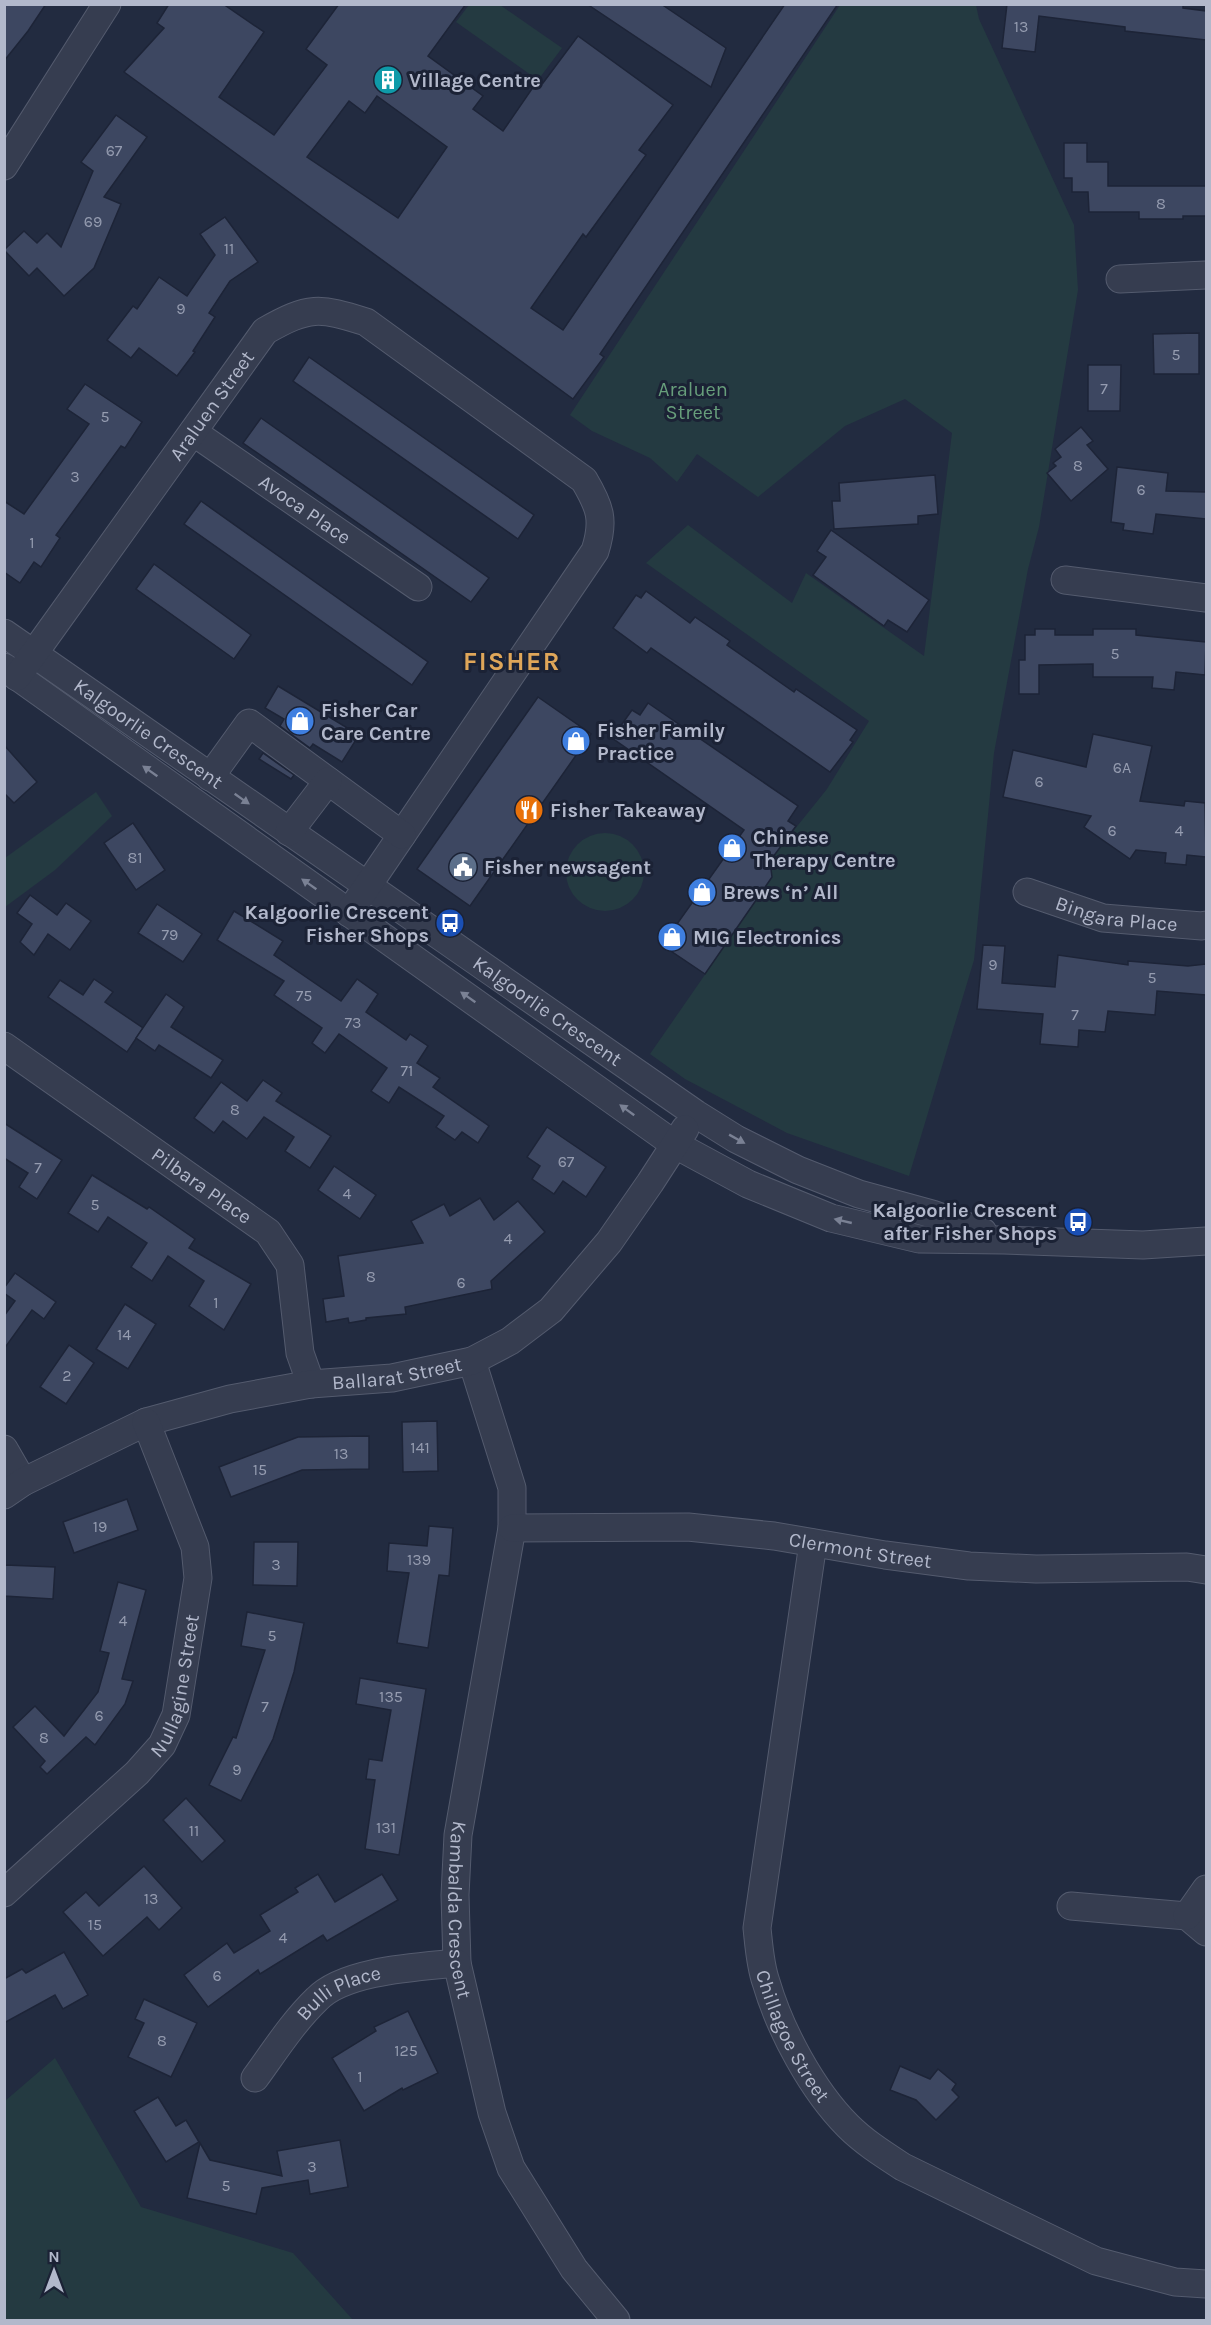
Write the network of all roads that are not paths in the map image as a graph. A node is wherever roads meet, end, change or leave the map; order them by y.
1 (107, 4) edge
2 (4, 166) edge
3 (1206, 275) edge
4 (1120, 279) dead end
5 (193, 432) junction
6 (1065, 580) dead end
7 (418, 587) dead end
8 (1206, 598) edge
9 (4, 633) edge
10 (34, 654) junction
11 (11, 672) edge
12 (210, 777) junction
13 (328, 781) junction
14 (289, 832) junction
15 (402, 835) junction
16 (367, 886) junction
17 (1027, 892) dead end
18 (349, 913) junction
19 (1206, 925) edge
20 (4, 1046) edge
21 (696, 1114) junction
22 (674, 1144) junction
23 (1004, 1240) junction
24 (1206, 1241) edge
25 (472, 1361) junction
26 (311, 1384) junction
27 (146, 1422) junction
28 (4, 1449) edge
29 (14, 1489) edge
30 (512, 1528) junction
31 (813, 1543) junction
32 (1206, 1570) edge
33 (1206, 1888) edge
34 (4, 1893) edge
35 (1071, 1905) dead end
36 (1197, 1924) edge
37 (457, 1963) junction
38 (255, 2078) dead end
39 (1206, 2284) edge
40 (616, 2320) edge

1 - 2 street
3 - 4 street
5 - 7 street, Avoca Place
5 - 10 street, Araluen Street
5 - 15 street, Araluen Street
6 - 8 street
9 - 10 street, Kalgoorlie Crescent
10 - 11 street, Araluen Street
10 - 12 street, Kalgoorlie Crescent
18 -> 11 street, Kalgoorlie Crescent
12 - 13 street
12 -> 14 street, Kalgoorlie Crescent
13 - 14 street
13 - 15 street
14 - 16 street, Kalgoorlie Crescent
15 - 16 street, Araluen Street
16 - 18 street, Araluen Street
16 - 21 street, Kalgoorlie Crescent
17 - 19 street, Bingara Place
22 -> 18 street, Kalgoorlie Crescent
20 - 26 street, Pilbara Place
21 - 22 street, Ballarat Street
21 -> 23 street, Kalgoorlie Crescent
23 -> 22 street, Kalgoorlie Crescent
22 - 25 street, Ballarat Street
23 - 24 street, Kalgoorlie Crescent
25 - 26 street, Ballarat Street
25 - 30 street, Kambalda Crescent
26 - 27 street, Ballarat Street
27 - 29 street, Ballarat Street
27 - 34 street, Nullagine Street
28 - 29 street
30 - 31 street, Clermont Street
30 - 37 street, Kambalda Crescent
31 - 32 street, Clermont Street
31 - 39 street, Chillagoe Street
33 - 36 street
35 - 36 street
37 - 38 street, Bulli Place
37 - 40 street, Kambalda Crescent

